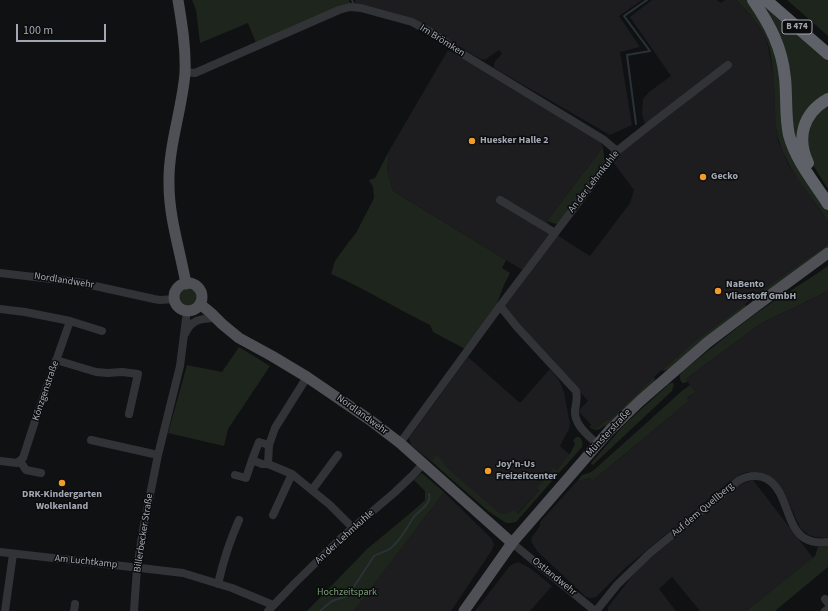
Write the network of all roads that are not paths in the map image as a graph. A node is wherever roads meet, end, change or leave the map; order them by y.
1 (178, 0) edge
2 (753, 0) edge
3 (766, 0) edge
4 (778, 0) edge
5 (828, 43) edge
6 (828, 54) edge
7 (728, 65) dead end
8 (185, 72) junction
9 (828, 99) edge
10 (617, 151) junction
11 (828, 195) edge
12 (500, 200) dead end
13 (828, 204) edge
14 (555, 233) junction
15 (828, 253) edge
16 (828, 260) edge
17 (0, 273) edge
18 (186, 284) junction
19 (784, 285) junction
20 (174, 299) junction
21 (200, 304) junction
22 (500, 306) junction
23 (0, 309) edge
24 (187, 311) junction
25 (215, 318) junction
26 (70, 321) junction
27 (102, 331) dead end
28 (184, 336) junction
29 (56, 360) junction
30 (307, 377) junction
31 (129, 414) dead end
32 (91, 440) dead end
33 (400, 444) junction
34 (597, 444) junction
35 (269, 445) junction
36 (158, 455) junction
37 (338, 455) dead end
38 (252, 460) junction
39 (0, 461) edge
40 (20, 461) junction
41 (268, 464) junction
42 (423, 464) junction
43 (41, 473) dead end
44 (292, 474) junction
45 (235, 475) dead end
46 (312, 490) junction
47 (273, 515) dead end
48 (239, 520) dead end
49 (353, 528) junction
50 (828, 542) edge
51 (512, 543) junction
52 (0, 552) edge
53 (13, 554) junction
54 (137, 568) junction
55 (218, 584) junction
56 (270, 608) edge
57 (828, 609) edge
58 (5, 611) edge
59 (134, 611) edge
60 (464, 611) edge
61 (595, 611) edge
62 (825, 611) edge

1 - 8 main road
2 - 13 highway
3 - 6 highway, B 474
4 - 5 highway, B 474
7 - 10 street, An der Lehmkuhle
8 - 10 street, Im Brömken
8 - 18 main road
9 - 11 highway
10 - 14 street, An der Lehmkuhle
12 - 14 street
14 - 22 street, An der Lehmkuhle
15 - 19 main road, Münsterstraße
16 - 19 main road, Münsterstraße
17 - 20 street, Nordlandwehr
18 - 20 main road
18 - 21 main road
19 - 34 main road, Münsterstraße
20 - 24 main road
21 - 24 main road
21 - 25 main road, Nordlandwehr
22 - 33 street, An der Lehmkuhle
22 - 34 street
23 - 26 street
24 - 28 street, Billerbecker Straße
25 - 28 street
25 - 30 main road, Nordlandwehr
26 - 27 street
26 - 29 street, Könzgenstraße
28 - 36 street, Billerbecker Straße
29 - 31 street
29 - 40 street, Könzgenstraße
30 - 33 main road, Nordlandwehr
30 - 35 street
32 - 36 street
33 - 42 main road, Nordlandwehr
34 - 51 main road, Münsterstraße
35 - 38 street
35 - 41 street
36 - 54 street, Billerbecker Straße
37 - 46 street
38 - 41 street
38 - 45 street
39 - 40 street
40 - 43 street
41 - 44 street
42 - 49 street, An der Lehmkuhle
42 - 51 main road, Nordlandwehr
44 - 46 street
44 - 47 street
46 - 49 street
48 - 55 street
49 - 56 street, An der Lehmkuhle
50 - 61 street, Auf dem Quellberg
51 - 60 main road, Münsterstraße
51 - 61 street, Ostlandwehr
52 - 53 street, Am Luchtkamp
53 - 54 street, Am Luchtkamp
53 - 58 street
54 - 55 street, Am Luchtkamp
54 - 59 street, Billerbecker Straße
55 - 56 street, Am Luchtkamp
57 - 62 street

